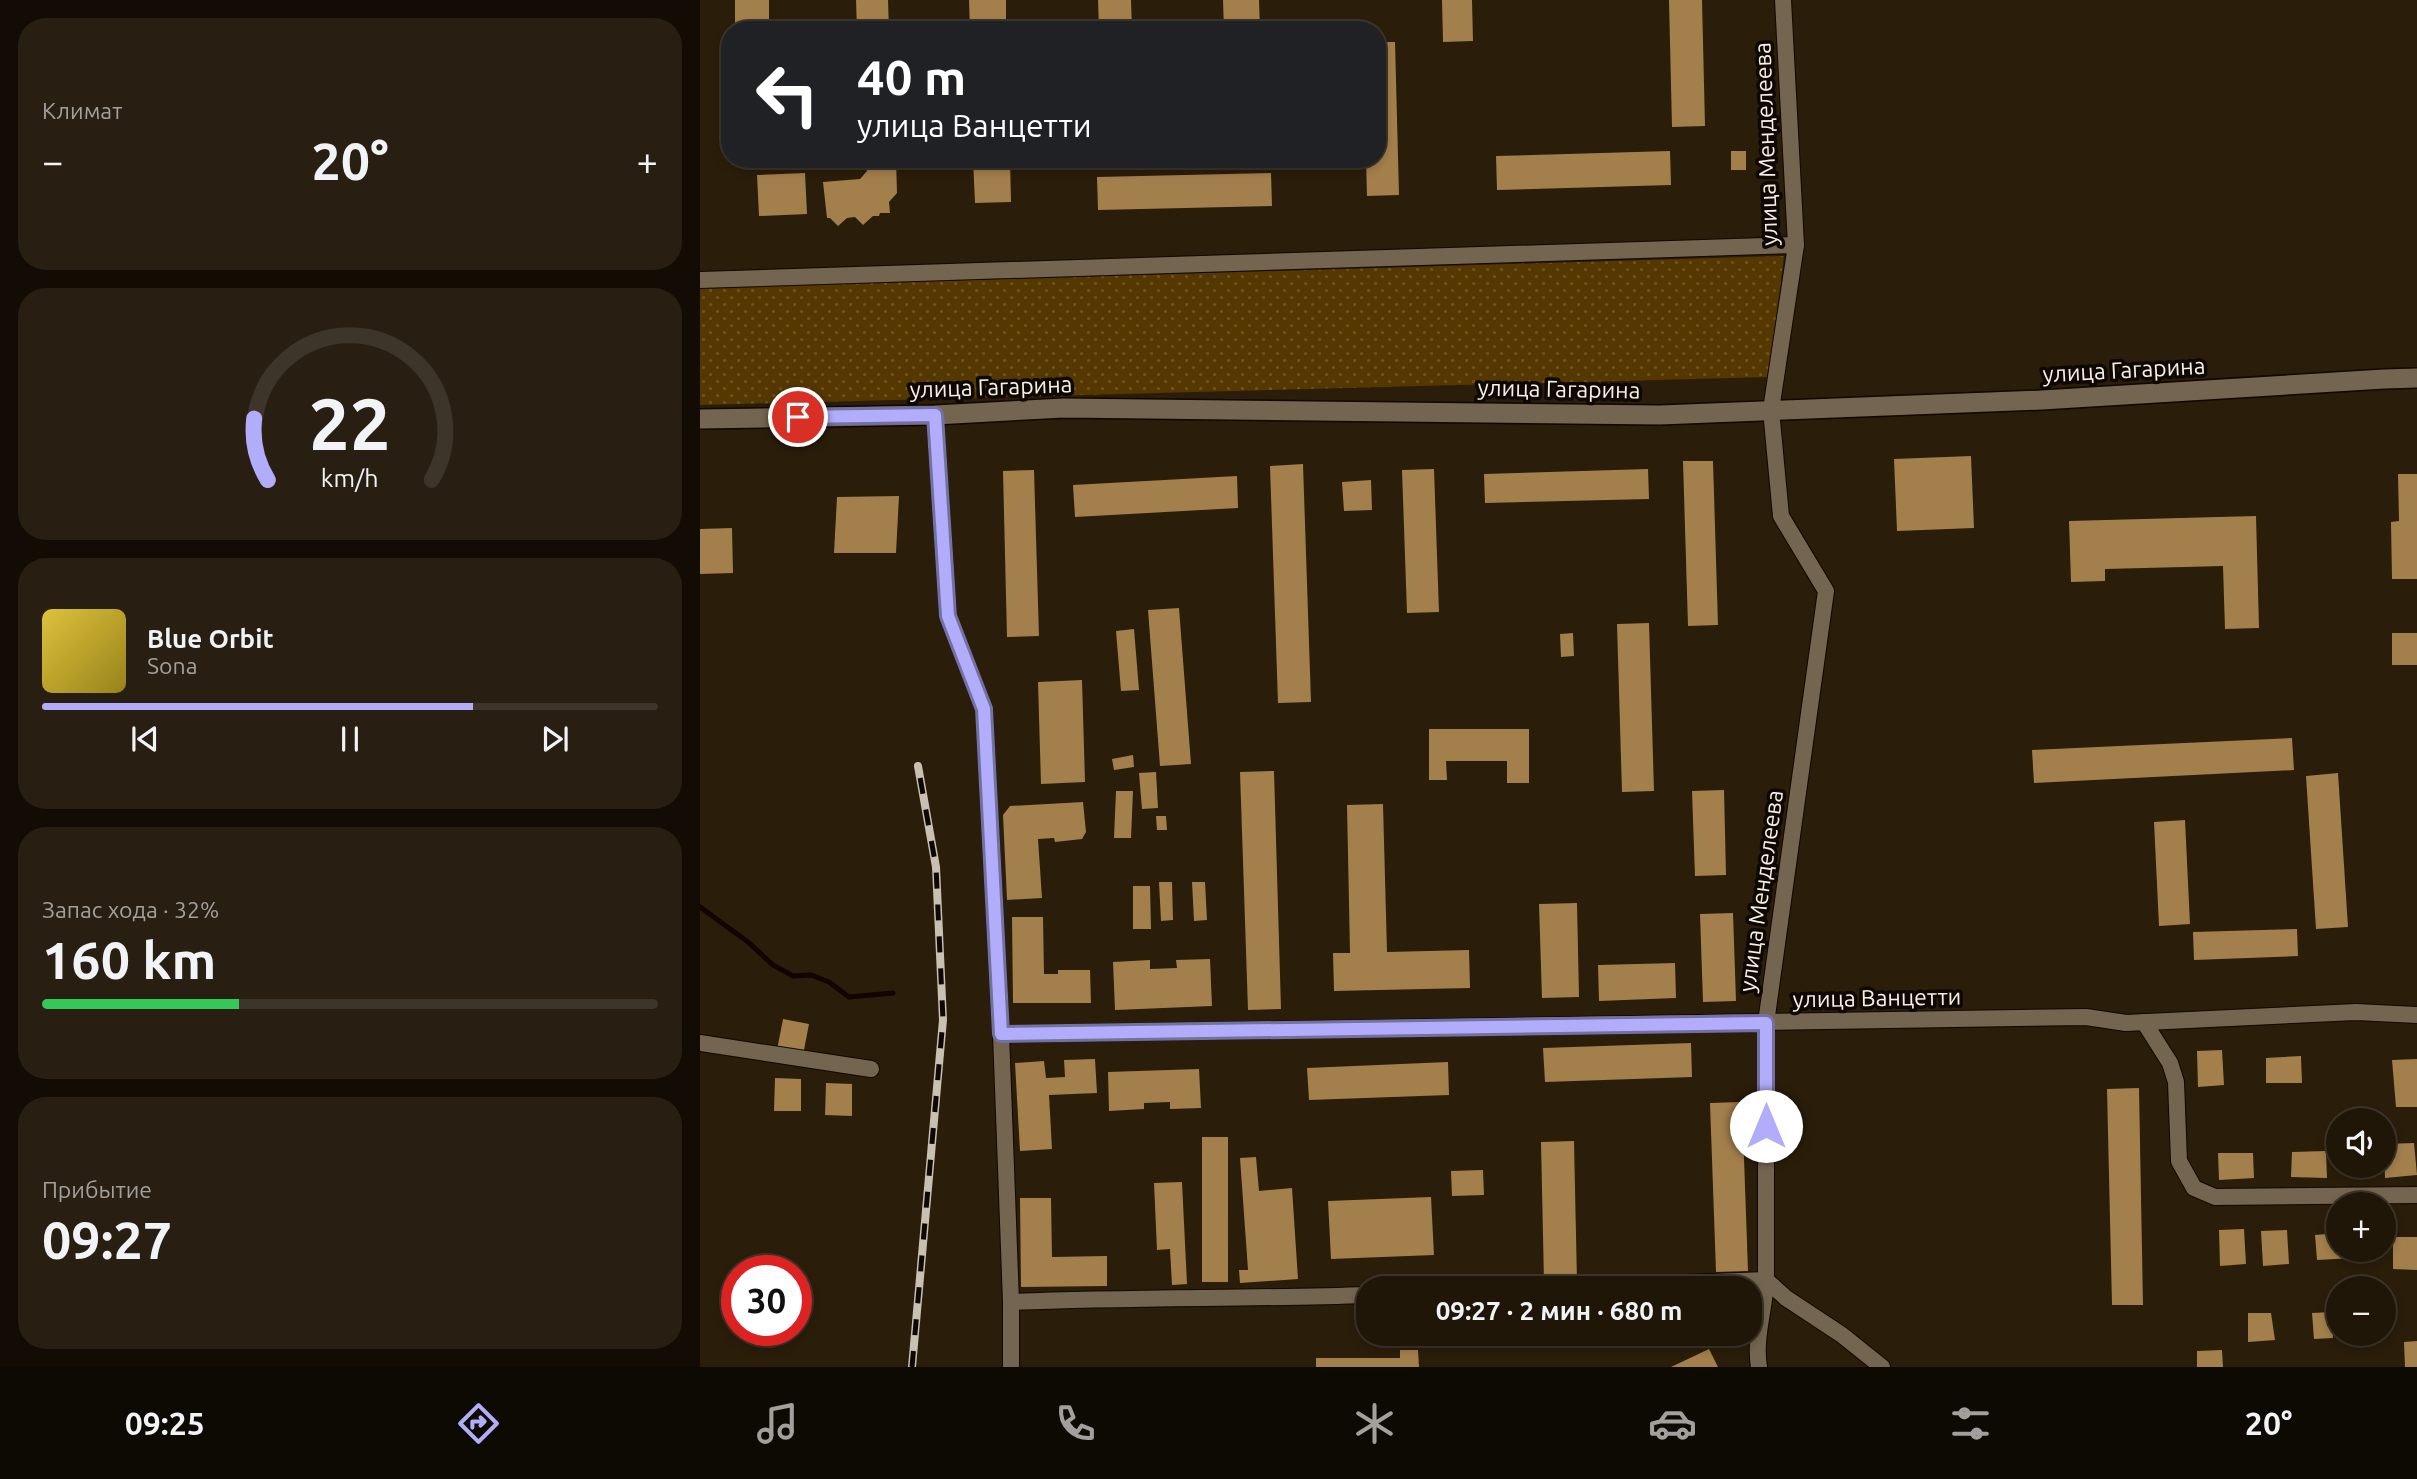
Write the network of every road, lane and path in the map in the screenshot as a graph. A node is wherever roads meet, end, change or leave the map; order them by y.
1 (1783, 0) edge
2 (1796, 245) junction
3 (700, 280) edge
4 (2417, 379) edge
5 (1772, 410) junction
6 (935, 415) junction
7 (700, 419) edge
8 (2417, 1015) edge
9 (2144, 1022) junction
10 (1766, 1023) junction
11 (1001, 1034) junction
12 (700, 1042) edge
13 (871, 1069) dead end
14 (2417, 1195) edge
15 (1762, 1280) edge
16 (1766, 1280) junction
17 (1356, 1295) edge
18 (1010, 1302) junction
19 (1011, 1367) edge
20 (1759, 1367) edge
21 (1882, 1367) edge

1 - 2 street, улица Менделеева
2 - 3 street
2 - 5 street, улица Менделеева
4 - 5 street, улица Гагарина
5 - 6 street, улица Гагарина
5 - 10 street, улица Менделеева
6 - 7 street, улица Гагарина
6 - 11 street
8 - 9 street, улица Ванцетти
9 - 10 street, улица Ванцетти
9 - 14 street
10 - 11 street, улица Ванцетти
10 - 16 street, улица Менделеева
11 - 18 street
12 - 13 street
15 - 16 street
16 - 20 street, улица Менделеева
16 - 21 street
17 - 18 street
18 - 19 street

